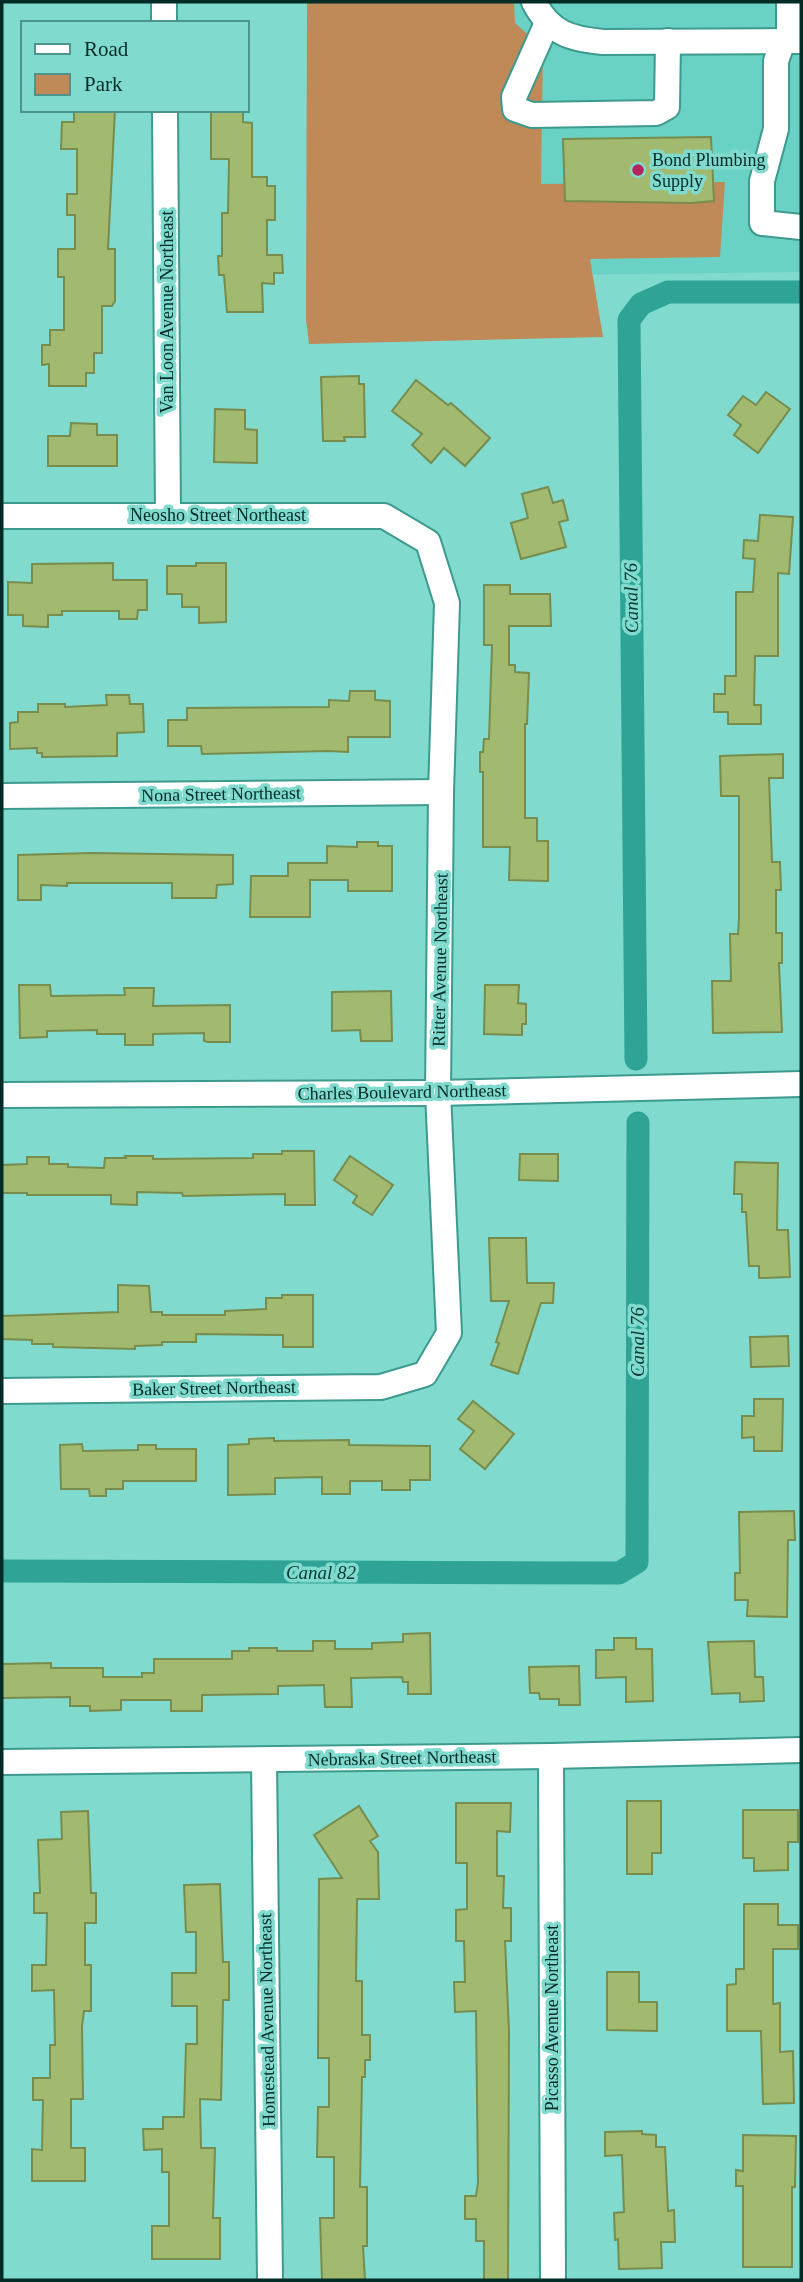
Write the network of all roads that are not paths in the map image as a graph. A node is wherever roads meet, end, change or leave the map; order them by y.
1 (164, 2) edge
2 (789, 2) edge
3 (541, 15) edge
4 (164, 21) edge
5 (668, 41) junction
6 (791, 41) edge
7 (165, 112) edge
8 (801, 227) edge
9 (168, 514) junction
10 (2, 516) edge
11 (428, 542) joint
12 (441, 792) junction
13 (2, 796) edge
14 (801, 1084) edge
15 (438, 1093) junction
16 (2, 1096) edge
17 (425, 1374) joint
18 (2, 1391) edge
19 (801, 1750) edge
20 (551, 1756) junction
21 (264, 1760) junction
22 (2, 1762) edge
23 (270, 2280) edge
24 (553, 2280) edge

1 - 4 street
2 - 6 street
3 - 5 street
3 - 5 street
5 - 6 street
6 - 8 street
7 - 9 street, Van Loon Avenue Northeast
9 - 10 street, Neosho Street Northeast
9 - 11 street, Neosho Street Northeast
11 - 12 street, Ritter Avenue Northeast
12 - 13 street, Nona Street Northeast
12 - 15 street, Ritter Avenue Northeast
14 - 15 street, Charles Boulevard Northeast
15 - 16 street, Charles Boulevard Northeast
15 - 17 street, Ritter Avenue Northeast
17 - 18 street, Baker Street Northeast
19 - 20 street, Nebraska Street Northeast
20 - 21 street, Nebraska Street Northeast
20 - 24 street, Picasso Avenue Northeast
21 - 22 street, Nebraska Street Northeast
21 - 23 street, Homestead Avenue Northeast

